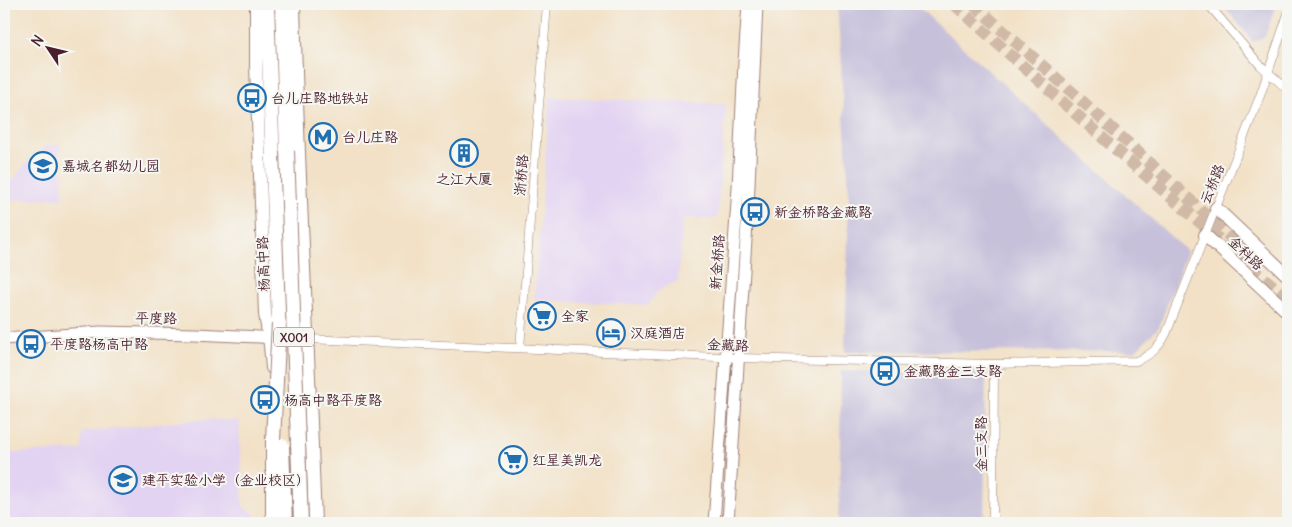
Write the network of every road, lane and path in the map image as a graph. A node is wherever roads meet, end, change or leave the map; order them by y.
1 (256, 4) edge
2 (260, 4) edge
3 (267, 4) edge
4 (282, 4) edge
5 (286, 4) edge
6 (294, 4) edge
7 (547, 4) edge
8 (748, 4) edge
9 (757, 4) edge
10 (1208, 4) edge
11 (1288, 14) edge
12 (295, 69) junction
13 (1268, 74) junction
14 (270, 87) junction
15 (1288, 90) edge
16 (1216, 208) junction
17 (1205, 235) junction
18 (1288, 276) edge
19 (1288, 312) edge
20 (279, 323) junction
21 (268, 337) junction
22 (4, 339) edge
23 (308, 339) junction
24 (520, 348) junction
25 (726, 357) junction
26 (1146, 357) joint
27 (739, 358) junction
28 (994, 364) junction
29 (296, 389) junction
30 (273, 523) edge
31 (279, 523) edge
32 (285, 523) edge
33 (301, 523) edge
34 (306, 523) edge
35 (315, 523) edge
36 (714, 523) edge
37 (728, 523) edge
38 (993, 523) edge

1 - 21 main road, 杨高中路 / X001
2 - 14 highway
3 - 14 highway, 杨高中路 / X001
4 - 29 highway, 杨高中路 / X001, bridge
5 - 12 highway
6 - 12 main road, X001
7 - 24 street, 浙桥路
8 - 25 street, 新金桥路
9 - 27 street, 新金桥路
10 - 13 street
11 - 13 street, 云桥路
12 - 23 main road, X001
13 - 15 street
13 - 16 street, 云桥路
14 - 20 highway, 杨高中路 / X001
16 - 17 street, 云桥路
16 - 18 main road, 金科路
17 - 19 main road, 金科路
17 - 26 street, 云桥路
20 - 30 highway, bridge
20 - 32 highway, 杨高中路 / X001, bridge
21 - 22 street, 平度路
21 - 23 street, 平度路
21 - 31 main road, 杨高中路 / X001
23 - 24 street, 金藏路
23 - 35 main road, X001
24 - 25 street, 金藏路
25 - 27 street, 金藏路
25 - 36 street, 新金桥路
26 - 28 street, 金藏路
27 - 28 street, 金藏路
27 - 37 street, 新金桥路
28 - 38 street, 金三支路
29 - 33 highway, 杨高中路 / X001, bridge
29 - 34 highway, bridge

